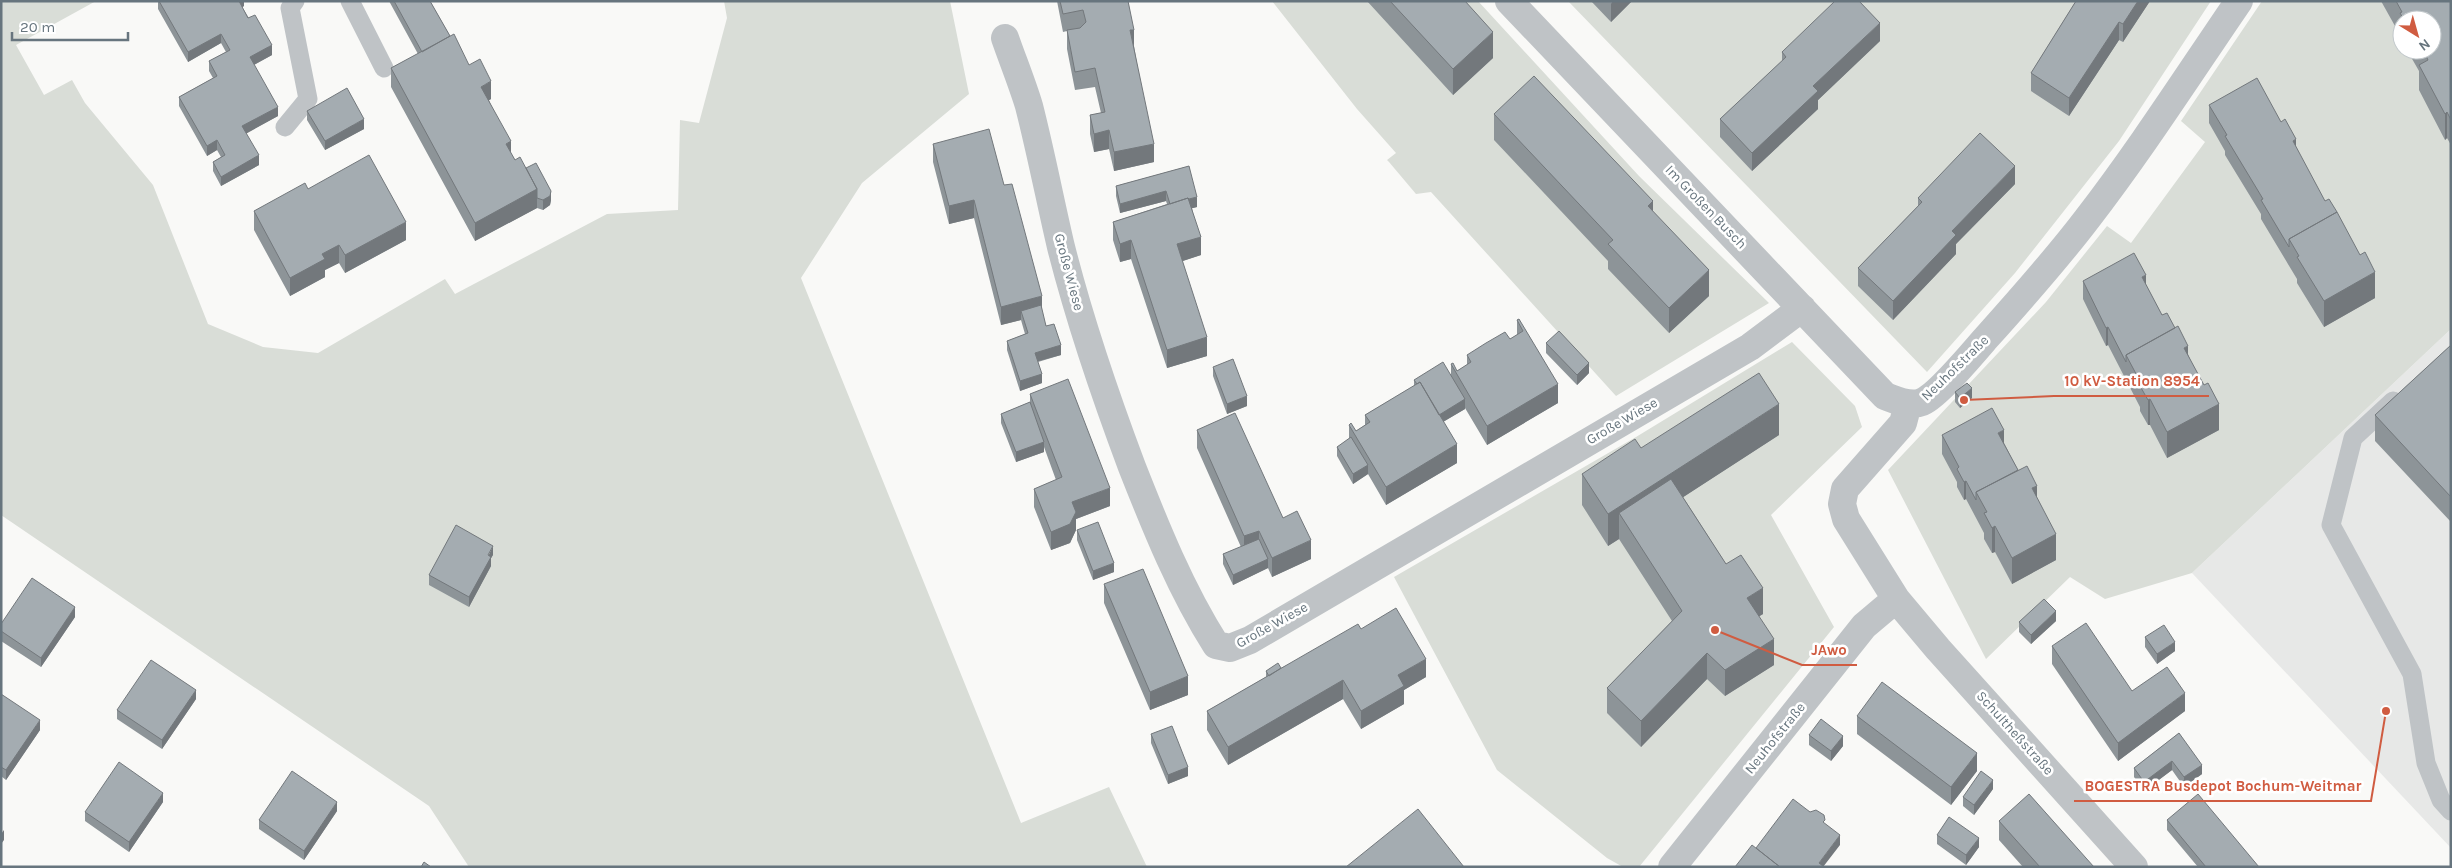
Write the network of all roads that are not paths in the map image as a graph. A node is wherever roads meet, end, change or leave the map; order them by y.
1 (295, 1) edge
2 (350, 1) edge
3 (1509, 1) edge
4 (2239, 1) edge
5 (1005, 38) dead end
6 (384, 68) dead end
7 (285, 127) dead end
8 (1802, 308) junction
9 (2409, 387) edge
10 (1908, 404) junction
11 (1896, 599) junction
12 (2451, 811) edge
13 (1672, 867) edge
14 (2134, 867) edge

1 - 7 lane
2 - 6 lane
3 - 8 street, Im Großen Busch
4 - 10 street, Neuhofstraße
5 - 8 street, Große Wiese
8 - 10 street, Im Großen Busch
9 - 12 lane
10 - 11 street, Neuhofstraße
11 - 13 street, Neuhofstraße
11 - 14 street, Schultheßstraße

